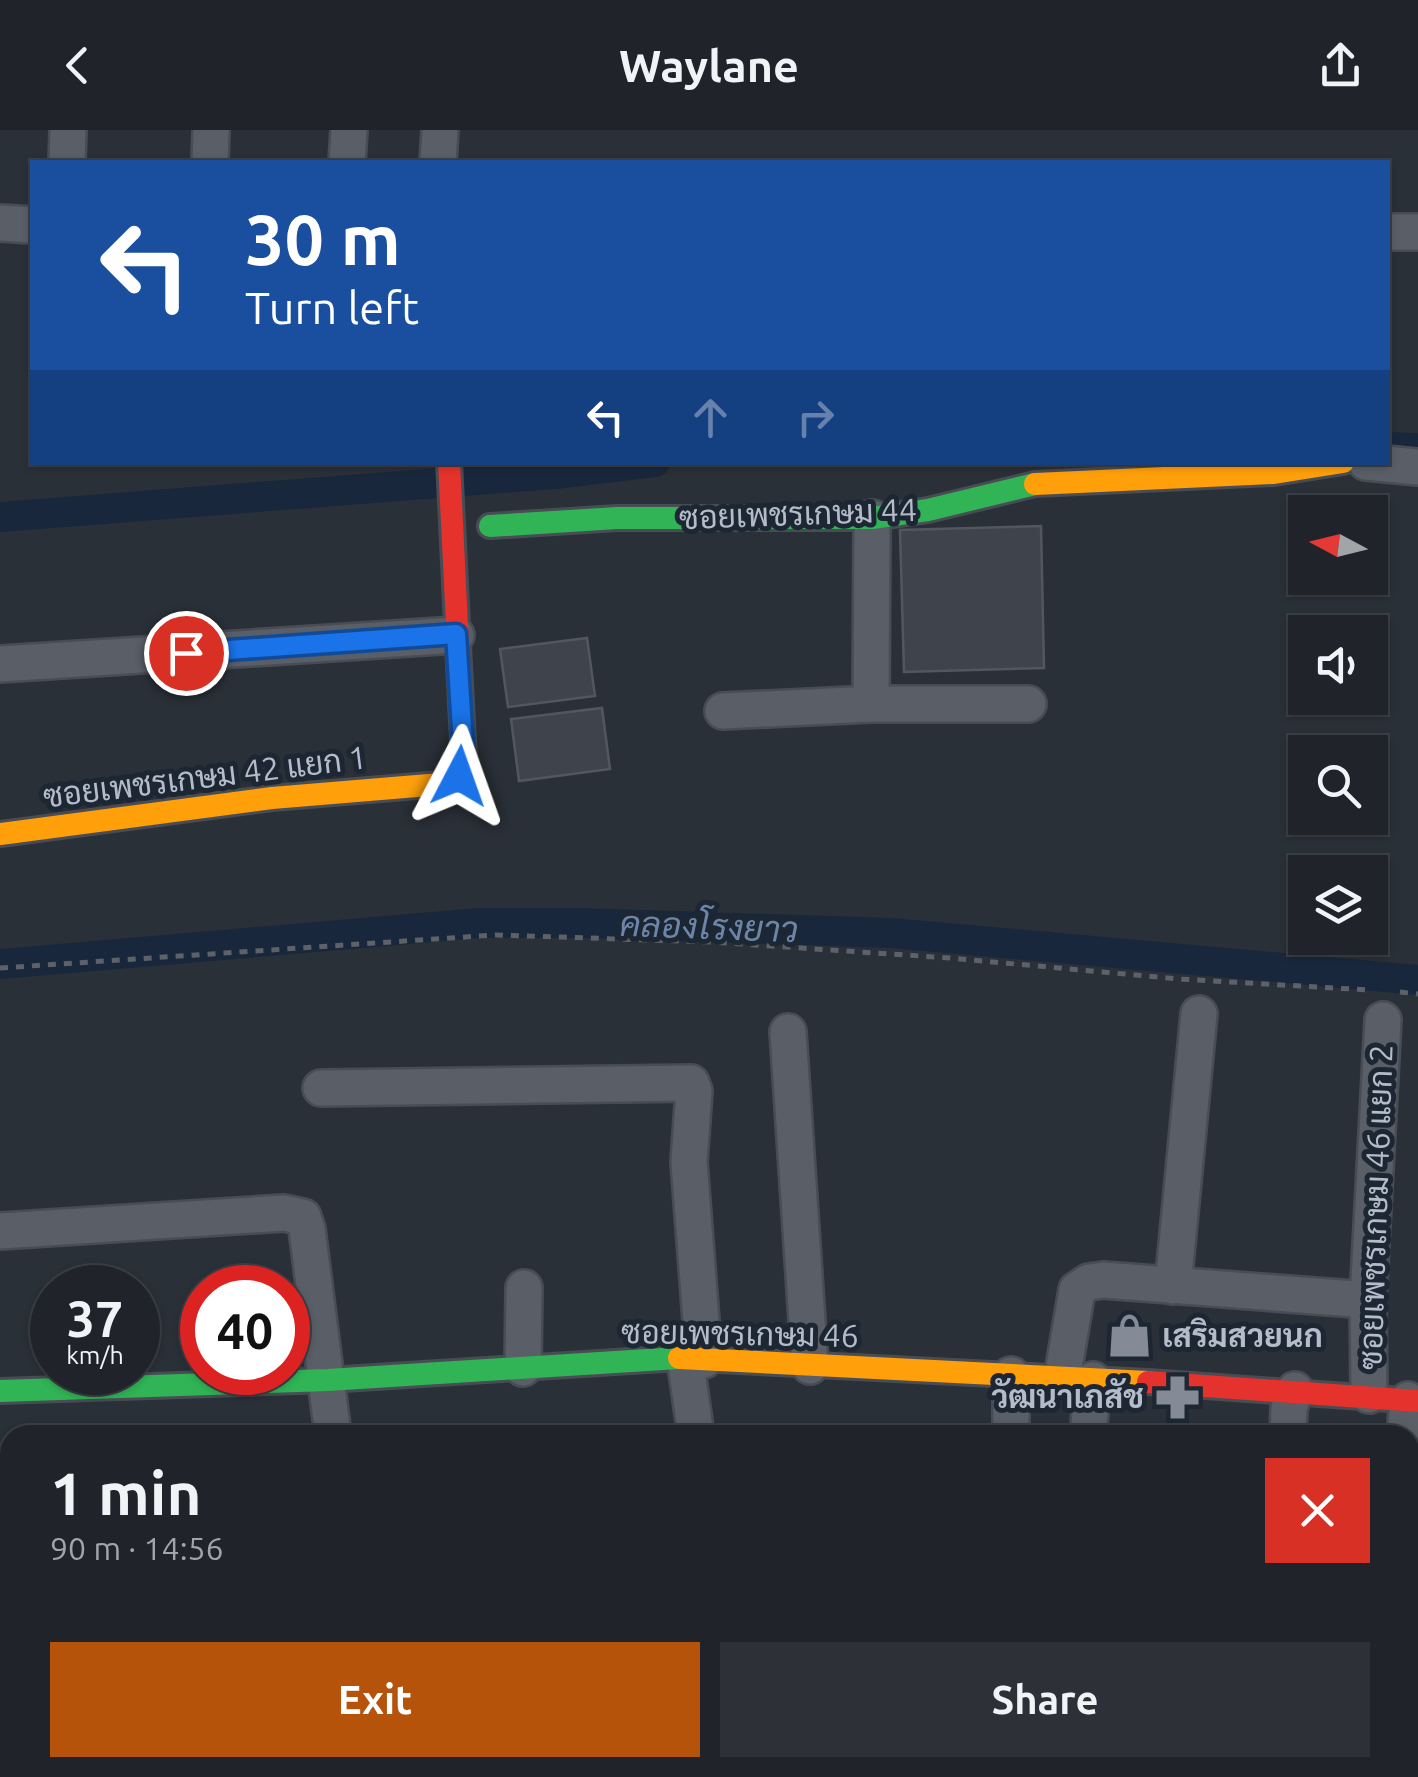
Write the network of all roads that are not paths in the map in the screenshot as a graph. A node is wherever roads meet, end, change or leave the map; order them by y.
1 (68, 130) edge
2 (211, 130) edge
3 (349, 130) edge
4 (440, 130) edge
5 (67, 160) edge
6 (210, 160) edge
7 (347, 160) edge
8 (438, 160) edge
9 (0, 224) edge
10 (30, 226) edge
11 (1390, 232) edge
12 (1418, 232) edge
13 (1390, 464) edge
14 (449, 465) edge
15 (1322, 465) edge
16 (1418, 467) edge
17 (872, 518) junction
18 (490, 526) dead end
19 (456, 634) junction
20 (0, 664) edge
21 (871, 704) junction
22 (1028, 704) dead end
23 (723, 711) dead end
24 (0, 834) edge
25 (1388, 1001) road end
26 (1199, 1014) dead end
27 (788, 1032) dead end
28 (321, 1088) dead end
29 (0, 1231) edge
30 (1173, 1286) junction
31 (524, 1288) dead end
32 (1368, 1300) junction
33 (694, 1359) junction
34 (810, 1366) junction
35 (523, 1368) junction
36 (1012, 1375) junction
37 (328, 1380) junction
38 (1078, 1380) junction
39 (1295, 1390) junction
40 (0, 1391) edge
41 (1369, 1395) junction
42 (1410, 1412) edge
43 (332, 1425) edge
44 (696, 1425) edge
45 (1012, 1425) edge
46 (1086, 1425) edge
47 (1288, 1425) edge

1 - 5 street
2 - 6 street
3 - 7 street
4 - 8 street
9 - 10 street
11 - 12 street
13 - 16 street
14 - 19 street, ซอยเพชรเกษม 42 แยก 1
15 - 17 street, ซอยเพชรเกษม 44
17 - 18 street, ซอยเพชรเกษม 44
17 - 21 street
19 - 20 street
19 - 24 street, ซอยเพชรเกษม 42 แยก 1
21 - 22 street
21 - 23 street
25 - 32 street, ซอยเพชรเกษม 46 แยก 2
26 - 30 street
27 - 34 street
28 - 33 street
29 - 37 street
30 - 32 street
30 - 38 street
31 - 35 street
32 - 41 street, ซอยเพชรเกษม 46 แยก 2
33 - 34 street, ซอยเพชรเกษม 46
33 - 35 street, ซอยเพชรเกษม 46
33 - 44 street
34 - 36 street, ซอยเพชรเกษม 46
35 - 37 street, ซอยเพชรเกษม 46
36 - 38 street, ซอยเพชรเกษม 46
36 - 45 street
37 - 40 street, ซอยเพชรเกษม 46
37 - 43 street
38 - 39 street, ซอยเพชรเกษม 46
38 - 46 street
39 - 41 street, ซอยเพชรเกษม 46
39 - 47 street
41 - 42 street, ซอยเพชรเกษม 46

